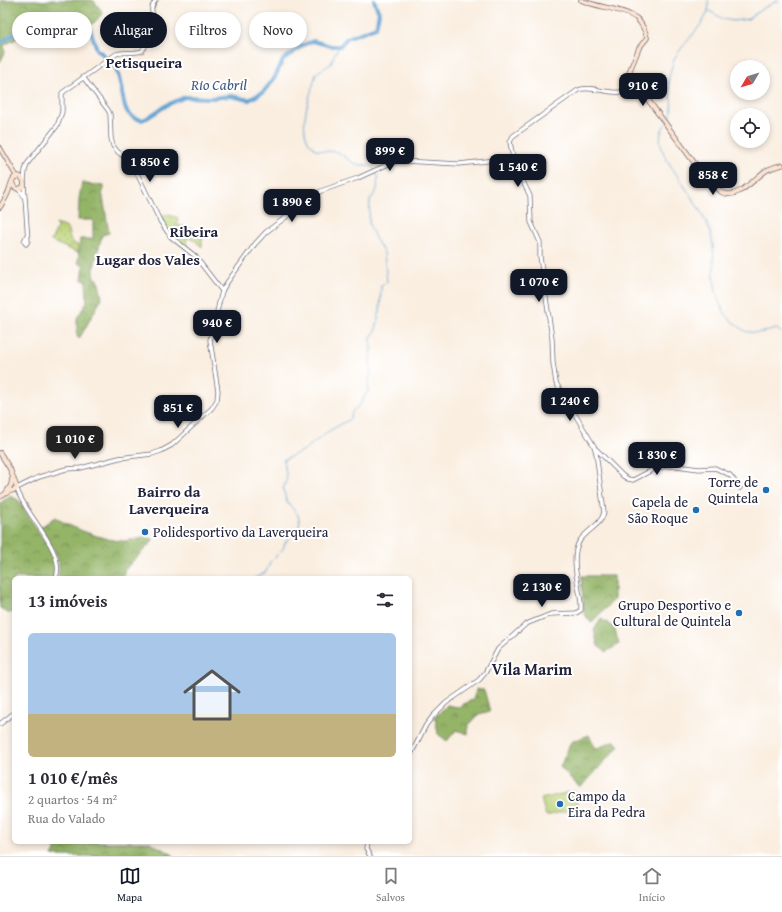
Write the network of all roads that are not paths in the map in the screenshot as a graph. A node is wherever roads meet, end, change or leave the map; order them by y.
1 (156, 0) edge
2 (581, 0) edge
3 (630, 76) junction
4 (83, 77) junction
5 (637, 85) junction
6 (628, 86) junction
7 (0, 148) edge
8 (512, 153) junction
9 (7, 159) junction
10 (505, 159) junction
11 (514, 161) junction
12 (782, 165) edge
13 (24, 171) junction
14 (18, 177) junction
15 (12, 181) junction
16 (24, 182) junction
17 (17, 189) junction
18 (8, 195) junction
19 (26, 200) junction
20 (0, 207) edge
21 (27, 238) dead end
22 (222, 291) junction
23 (595, 448) junction
24 (0, 453) edge
25 (14, 487) junction
26 (740, 488) dead end
27 (2, 496) edge
28 (56, 576) edge
29 (12, 715) edge
30 (0, 724) edge
31 (412, 752) edge
32 (367, 844) edge
33 (370, 856) edge

1 - 4 street
2 - 3 main road
3 - 5 main road
3 - 6 street
4 - 13 street
4 - 22 street
5 - 6 street
5 - 12 main road
6 - 8 street
7 - 9 main road
8 - 10 street
8 - 11 street
9 - 14 main road
9 - 15 main road
10 - 11 street
10 - 22 street
11 - 23 street
13 - 14 street
13 - 16 street
14 - 15 main road
14 - 16 main road
15 - 17 main road
15 - 18 main road
16 - 17 main road
16 - 19 street
17 - 18 main road
17 - 19 street
18 - 20 main road
19 - 21 street
22 - 25 street
23 - 26 street
23 - 31 street
24 - 25 main road
25 - 27 main road
25 - 28 street
29 - 30 street
32 - 33 street

